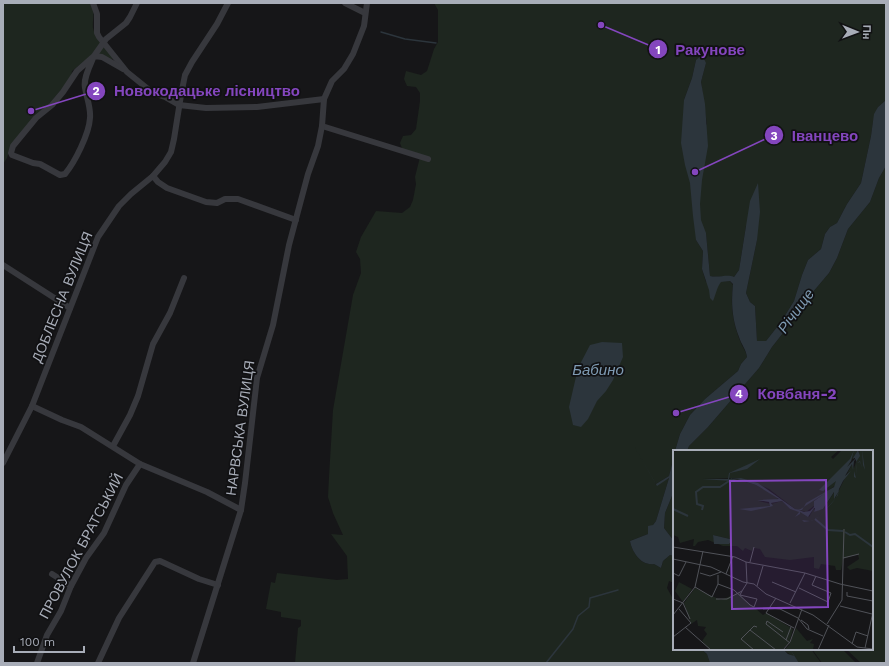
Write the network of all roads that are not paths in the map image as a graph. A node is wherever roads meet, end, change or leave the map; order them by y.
1 (93, 3) edge
2 (137, 3) edge
3 (228, 3) edge
4 (345, 3) edge
5 (368, 3) edge
6 (365, 13) junction
7 (104, 42) junction
8 (94, 56) junction
9 (123, 69) junction
10 (324, 99) junction
11 (179, 105) junction
12 (322, 126) junction
13 (428, 159) dead end
14 (153, 176) junction
15 (296, 220) junction
16 (3, 265) edge
17 (184, 278) dead end
18 (70, 308) junction
19 (32, 406) junction
20 (113, 446) junction
21 (3, 463) edge
22 (140, 464) junction
23 (240, 510) junction
24 (52, 574) dead end
25 (218, 585) junction
26 (71, 586) junction
27 (37, 663) edge
28 (98, 663) edge
29 (193, 663) edge

1 - 7 street
2 - 7 street
3 - 11 street, ДОБЛЕСНА ВУЛИЦЯ
4 - 6 street
5 - 6 street, НАРВСЬКА ВУЛИЦЯ
6 - 10 street, НАРВСЬКА ВУЛИЦЯ
7 - 8 street
7 - 9 street
8 - 8 street
8 - 9 street
9 - 11 street
10 - 11 street
10 - 12 street, НАРВСЬКА ВУЛИЦЯ
11 - 14 street, ДОБЛЕСНА ВУЛИЦЯ
12 - 13 street
12 - 15 street, НАРВСЬКА ВУЛИЦЯ
14 - 15 street
14 - 18 street, ДОБЛЕСНА ВУЛИЦЯ
15 - 23 street, НАРВСЬКА ВУЛИЦЯ
16 - 18 street
17 - 20 street
18 - 19 street, ДОБЛЕСНА ВУЛИЦЯ
19 - 20 street
19 - 21 street, ДОБЛЕСНА ВУЛИЦЯ
20 - 22 street
22 - 23 street
22 - 26 street, ПРОВУЛОК БРАТСЬКИЙ
23 - 25 street, НАРВСЬКА ВУЛИЦЯ
24 - 26 street
25 - 28 street
25 - 29 street, НАРВСЬКА ВУЛИЦЯ
26 - 27 street, ПРОВУЛОК БРАТСЬКИЙ

